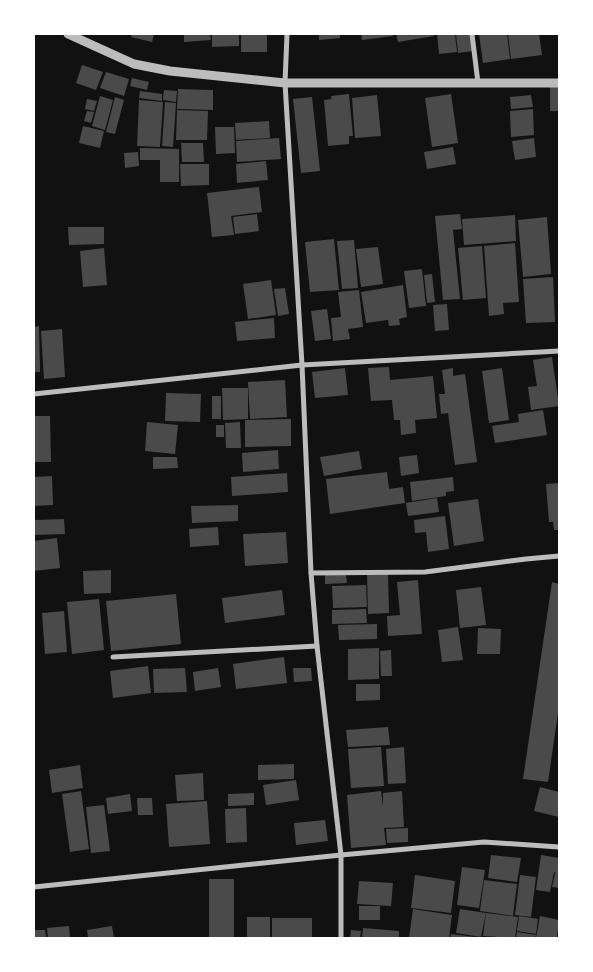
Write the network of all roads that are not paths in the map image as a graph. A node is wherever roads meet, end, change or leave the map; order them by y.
1 (68, 34) edge
2 (287, 34) edge
3 (472, 34) edge
4 (285, 83) junction
5 (478, 83) junction
6 (559, 83) edge
7 (559, 350) edge
8 (302, 365) junction
9 (34, 394) edge
10 (559, 556) edge
11 (311, 573) junction
12 (317, 646) junction
13 (113, 657) dead end
14 (559, 847) edge
15 (341, 855) junction
16 (34, 887) edge
17 (341, 938) edge

1 - 4 street
2 - 4 street
3 - 5 street
4 - 5 street
4 - 8 street
5 - 6 street
7 - 8 street
8 - 9 street
8 - 11 street
10 - 11 street
11 - 12 street
12 - 13 street
12 - 15 street
14 - 15 street
15 - 16 street
15 - 17 street

